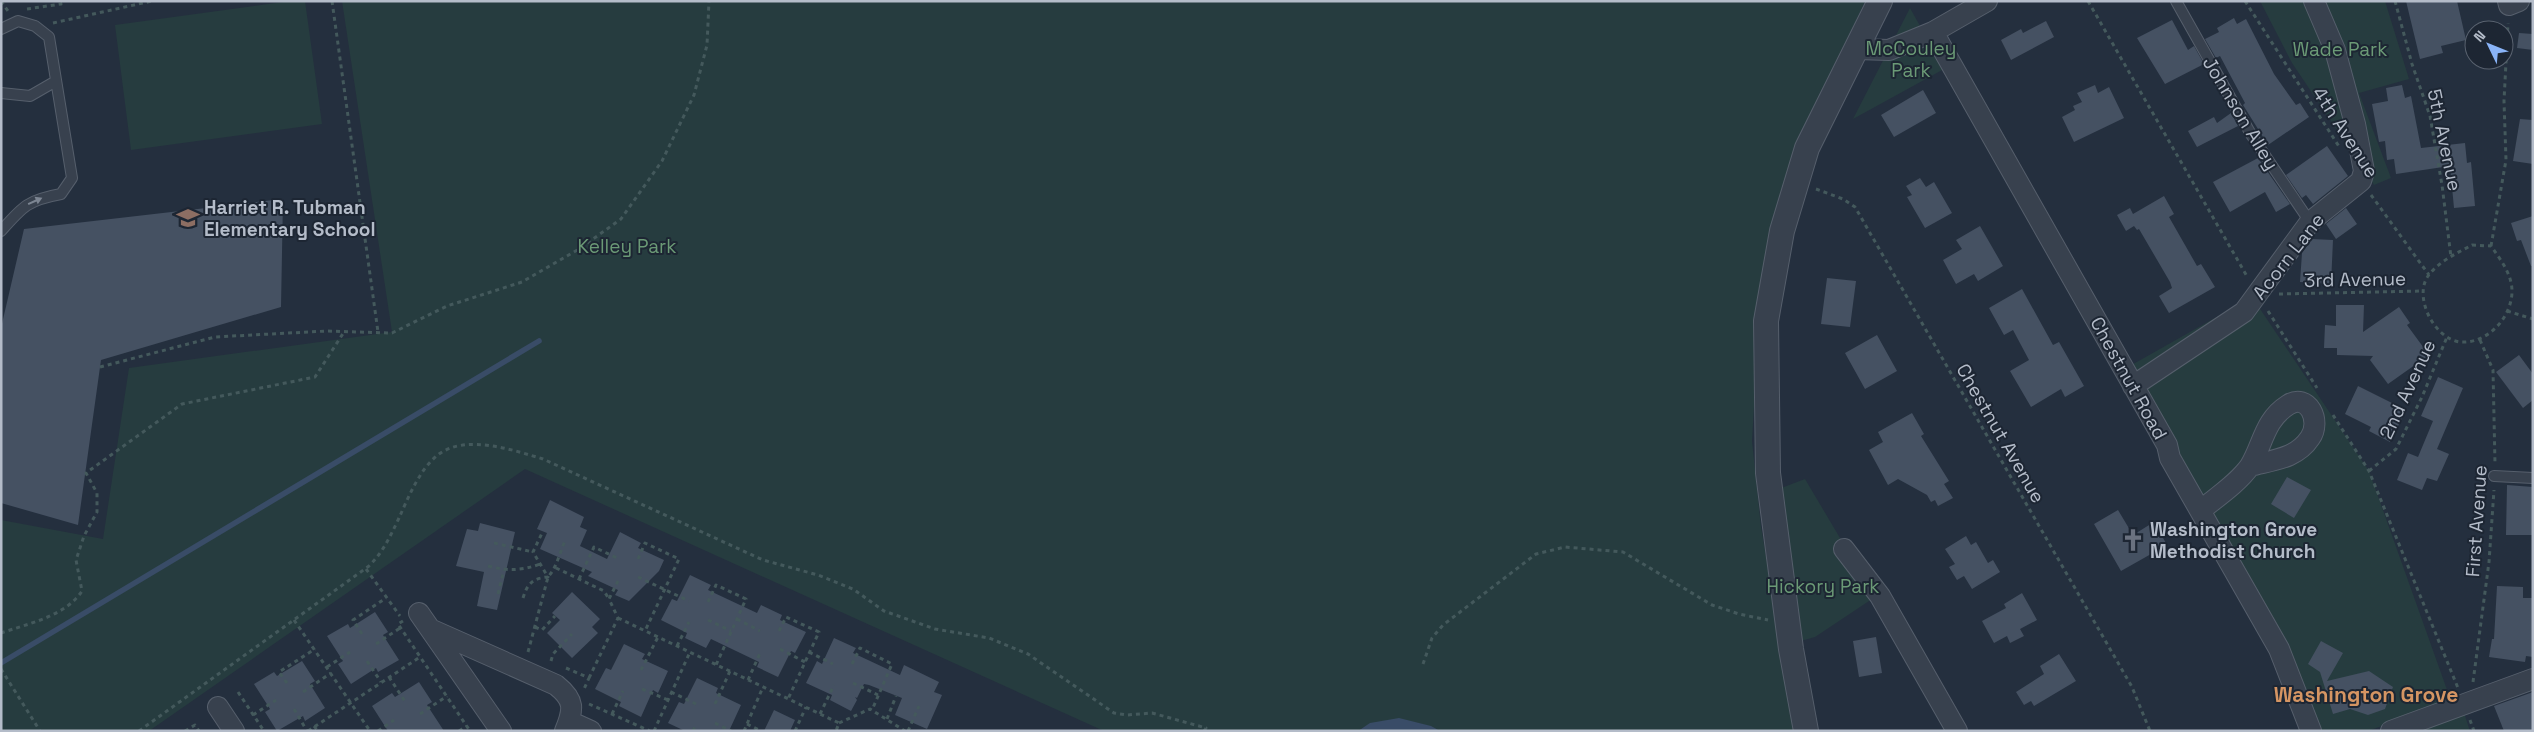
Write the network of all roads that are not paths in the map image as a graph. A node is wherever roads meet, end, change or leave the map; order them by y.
1 (1880, 1) edge
2 (1987, 1) edge
3 (2176, 1) edge
4 (2314, 1) edge
5 (1, 29) edge
6 (1934, 32) junction
7 (1857, 49) junction
8 (56, 81) junction
9 (1, 93) edge
10 (2310, 222) junction
11 (1, 231) edge
12 (2134, 386) junction
13 (2250, 466) dead end
14 (2494, 476) road end
15 (2533, 478) edge
16 (2201, 510) junction
17 (1844, 549) dead end
18 (419, 612) dead end
19 (430, 629) junction
20 (2533, 679) edge
21 (218, 707) dead end
22 (567, 726) edge
23 (234, 731) edge
24 (501, 731) edge
25 (591, 731) edge
26 (1806, 731) edge
27 (1957, 731) edge
28 (2311, 731) edge
29 (2391, 731) edge

1 - 7 street
2 - 6 street
3 - 10 lane, Johnson Alley
4 - 10 street, Acorn Lane
5 - 8 lane
6 - 7 street
6 - 12 street, Chestnut Road
7 - 26 street
8 - 9 lane
11 -> 8 lane
10 - 12 street, Acorn Lane
12 - 16 street, Chestnut Road
13 - 16 street
14 - 15 lane
16 - 28 street, Chestnut Road
17 - 27 street
18 - 19 street
19 - 22 street
19 - 24 street
20 - 29 street
21 - 23 street
22 - 25 street

